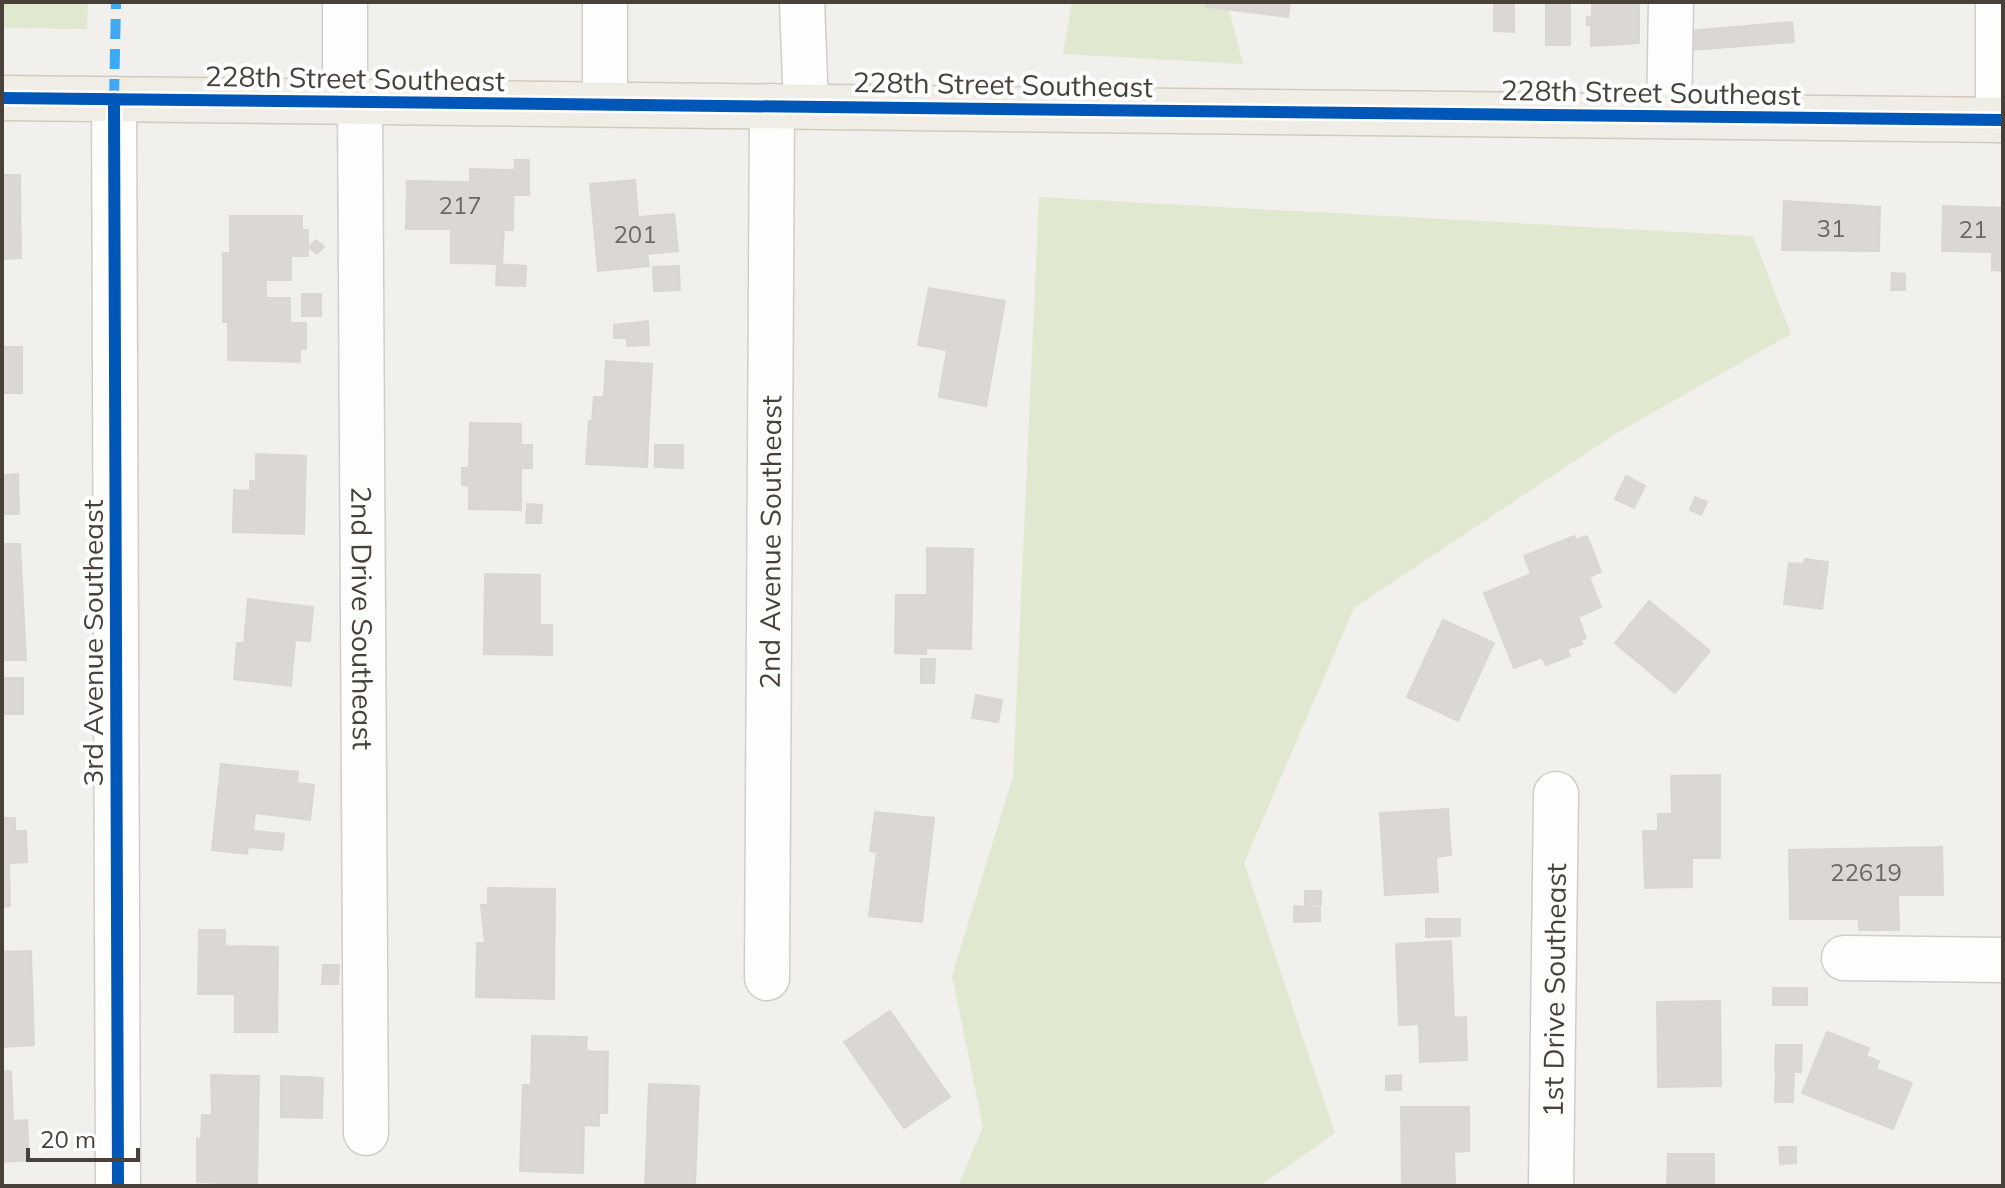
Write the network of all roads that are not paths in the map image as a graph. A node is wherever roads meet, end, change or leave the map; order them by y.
1 (345, 2) edge
2 (605, 2) edge
3 (802, 2) edge
4 (1671, 2) edge
5 (1998, 2) edge
6 (2, 98) edge
7 (114, 99) junction
8 (353, 102) junction
9 (605, 104) junction
10 (789, 106) junction
11 (1669, 116) junction
12 (2001, 120) edge
13 (1556, 794) dead end
14 (1844, 958) dead end
15 (2003, 960) edge
16 (767, 978) dead end
17 (366, 1133) dead end
18 (118, 1186) edge
19 (1551, 1186) edge

1 - 8 street, 2nd Drive Southeast
2 - 9 street
3 - 10 street, 2nd Avenue Southeast
4 - 11 street
5 - 12 street
6 - 7 main road, 228th Street Southeast
7 - 8 main road, 228th Street Southeast
7 - 18 street, 3rd Avenue Southeast
8 - 9 main road, 228th Street Southeast
8 - 17 street, 2nd Drive Southeast
9 - 10 main road, 228th Street Southeast
10 - 11 main road, 228th Street Southeast
10 - 16 street, 2nd Avenue Southeast
11 - 12 main road, 228th Street Southeast
13 - 19 street, 1st Drive Southeast
14 - 15 street

